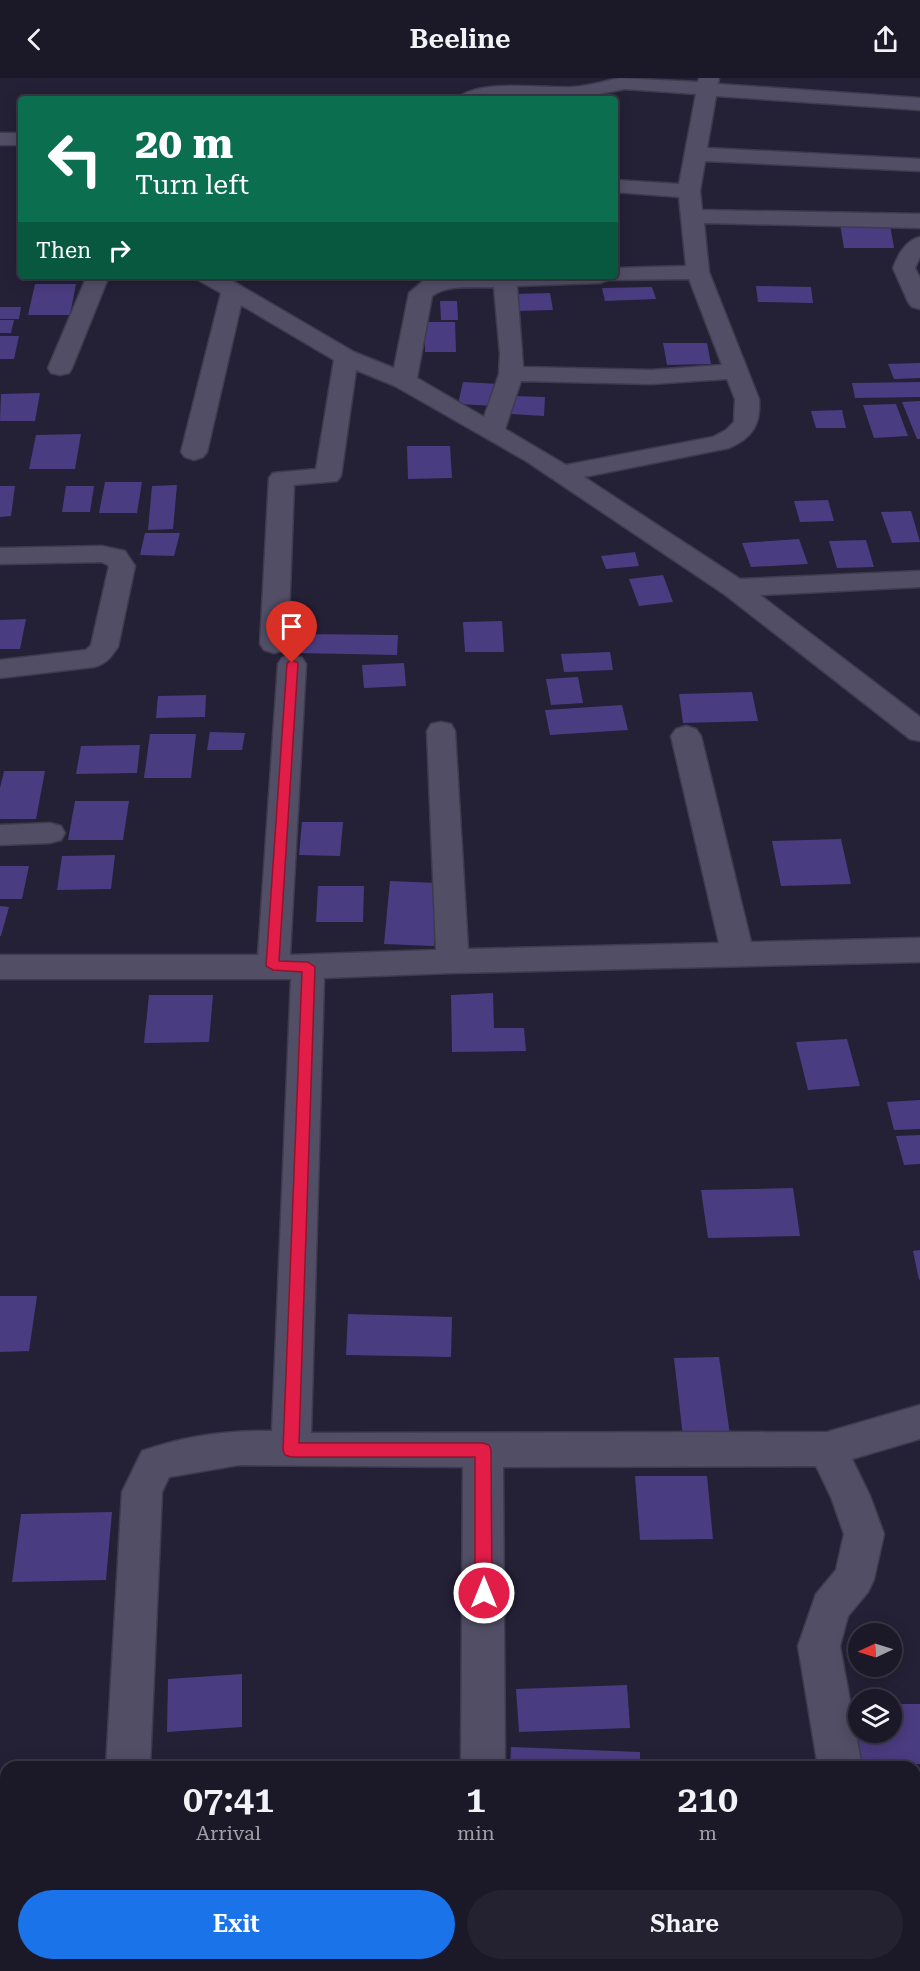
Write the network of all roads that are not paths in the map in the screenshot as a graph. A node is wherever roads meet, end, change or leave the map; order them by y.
1 (708, 83) edge
2 (470, 96) edge
3 (920, 104) edge
4 (0, 139) edge
5 (18, 140) edge
6 (695, 154) junction
7 (920, 165) edge
8 (618, 186) edge
9 (689, 191) junction
10 (692, 216) junction
11 (920, 222) edge
12 (920, 244) edge
13 (698, 272) junction
14 (618, 275) edge
15 (97, 279) edge
16 (213, 279) edge
17 (529, 279) edge
18 (505, 280) junction
19 (233, 290) junction
20 (920, 302) edge
21 (346, 357) junction
22 (60, 368) dead end
23 (736, 371) junction
24 (510, 374) junction
25 (404, 381) junction
26 (492, 431) junction
27 (194, 452) dead end
28 (561, 474) junction
29 (0, 556) edge
30 (920, 579) edge
31 (734, 588) junction
32 (0, 669) edge
33 (441, 731) dead end
34 (920, 732) edge
35 (686, 735) dead end
36 (50, 833) dead end
37 (0, 835) edge
38 (920, 950) edge
39 (738, 954) junction
40 (453, 961) junction
41 (273, 966) junction
42 (0, 967) edge
43 (308, 967) junction
44 (920, 1422) edge
45 (827, 1449) junction
46 (291, 1450) junction
47 (483, 1450) junction
48 (128, 1761) edge
49 (483, 1761) edge
50 (839, 1761) edge

1 - 2 street
1 - 3 street
1 - 6 street
4 - 5 street
6 - 7 street
6 - 9 street
8 - 9 street
9 - 10 street
10 - 11 street
10 - 13 street
12 - 20 street
13 - 14 street
13 - 23 street
15 - 22 street
16 - 19 street
17 - 18 street
18 - 24 street
18 - 25 street
19 - 21 street
19 - 27 street
21 - 25 street
21 - 41 street
23 - 24 street
23 - 28 street
24 - 26 street
25 - 26 street
26 - 28 street
28 - 31 street
29 - 32 street
30 - 31 street
31 - 34 street
33 - 40 street
35 - 39 street
36 - 37 street
38 - 39 street
39 - 40 street
40 - 43 street
41 - 42 street
41 - 43 street
43 - 46 street
44 - 45 street
45 - 47 street
45 - 50 street
46 - 47 street
46 - 48 street
47 - 49 street

